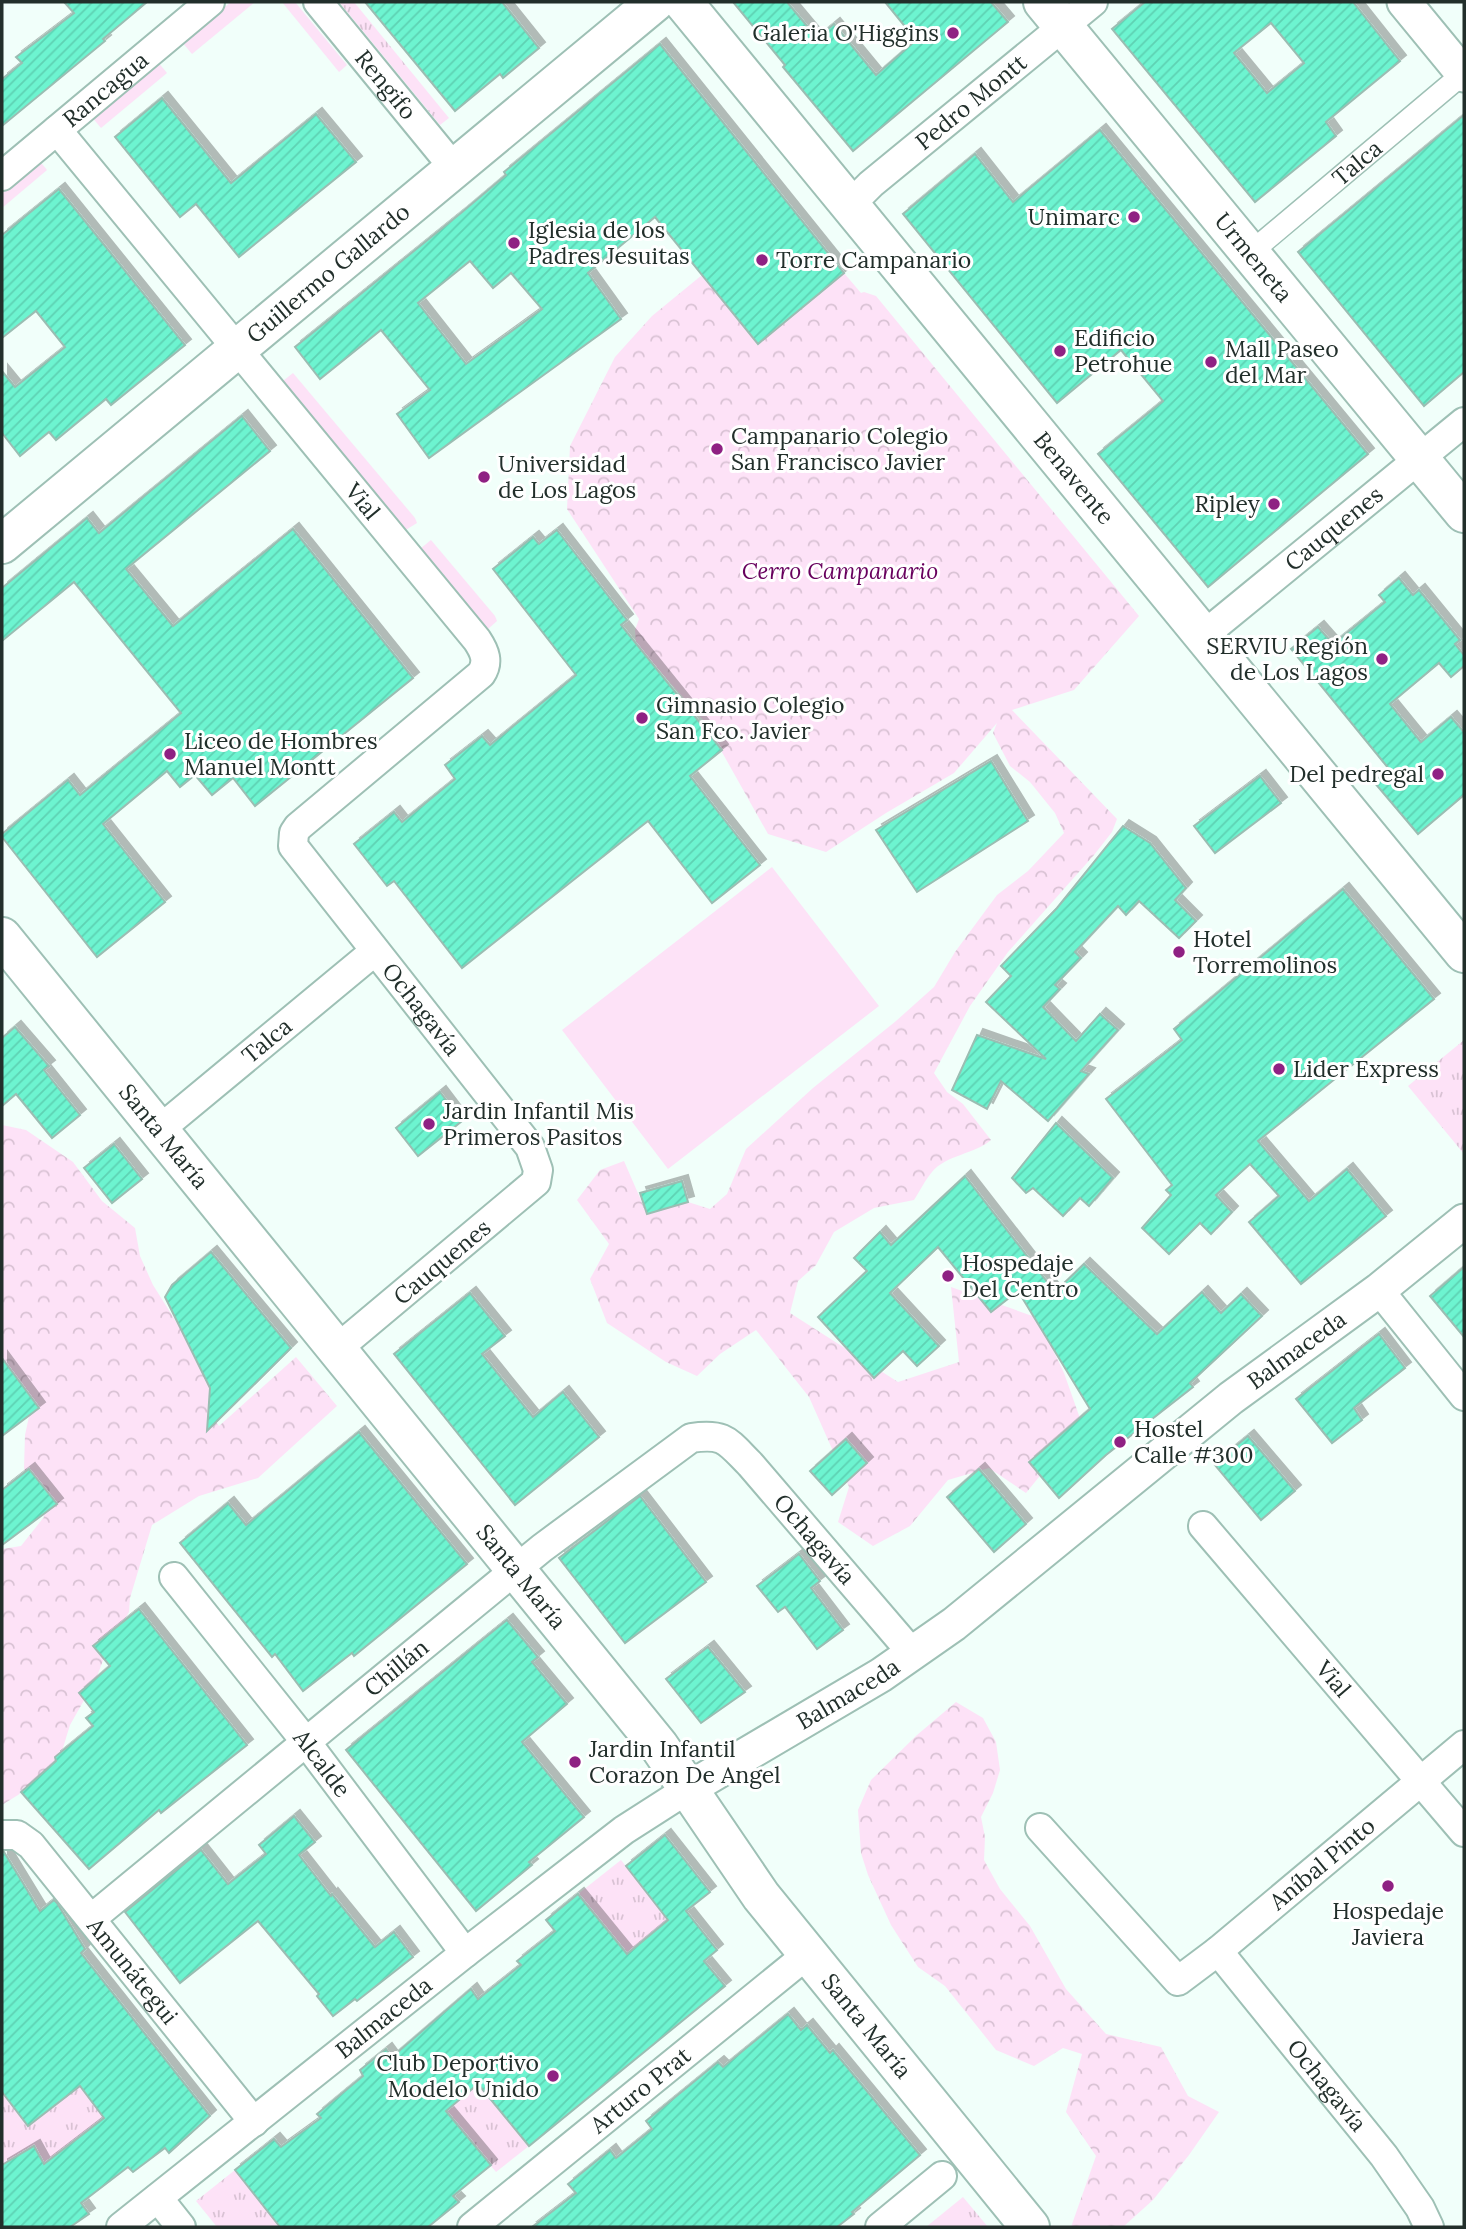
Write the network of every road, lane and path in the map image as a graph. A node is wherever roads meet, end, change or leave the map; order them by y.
1 (209, 2) edge
2 (317, 2) edge
3 (655, 2) edge
4 (683, 2) edge
5 (1093, 2) edge
6 (1404, 2) edge
7 (1053, 14) edge
8 (1464, 74) edge
9 (57, 130) junction
10 (454, 167) junction
11 (2, 176) edge
12 (850, 205) junction
13 (1250, 253) junction
14 (236, 348) junction
15 (1464, 422) edge
16 (1420, 459) junction
17 (1464, 513) edge
18 (4, 533) edge
19 (1204, 635) junction
20 (296, 851) joint
21 (2, 937) edge
22 (375, 951) junction
23 (1464, 953) edge
24 (159, 1130) junction
25 (538, 1170) joint
26 (1464, 1221) edge
27 (1379, 1290) junction
28 (338, 1348) junction
29 (1464, 1396) edge
30 (709, 1435) joint
31 (1203, 1526) dead end
32 (517, 1568) junction
33 (174, 1577) dead end
34 (913, 1654) junction
35 (306, 1742) junction
36 (1464, 1745) edge
37 (1421, 1781) junction
38 (688, 1789) junction
39 (1040, 1828) dead end
40 (1464, 1832) edge
41 (2, 1835) edge
42 (92, 1918) junction
43 (1218, 1951) junction
44 (465, 1953) junction
45 (809, 1953) junction
46 (254, 2122) junction
47 (942, 2176) dead end
48 (158, 2199) junction
49 (121, 2227) edge
50 (181, 2227) edge
51 (472, 2227) edge
52 (880, 2227) edge
53 (1030, 2227) edge
54 (1429, 2227) edge

1 - 9 street, Rancagua
2 - 10 street, Rengifo
3 - 10 main road, Guillermo Gallardo
4 - 12 main road, Benavente
5 - 7 street, Pedro Montt
6 - 8 street
7 - 12 street, Pedro Montt
7 - 13 main road, Urmeneta
8 - 13 street, Talca
9 - 11 street, Rancagua
9 - 14 street, Vial
10 - 14 main road, Guillermo Gallardo
12 - 19 main road, Benavente
13 - 16 main road, Urmeneta
14 - 18 main road, Guillermo Gallardo
14 - 20 street, Vial
15 - 16 street, Cauquenes
16 - 17 main road, Urmeneta
16 - 19 street, Cauquenes
19 - 23 main road, Benavente
20 - 22 street, Ochagavía
21 - 24 main road, Santa María
22 - 24 street, Talca
22 - 25 street, Ochagavía
24 - 28 main road, Santa María
25 - 28 street, Cauquenes
26 - 27 street, Balmaceda
27 - 29 street
27 - 34 street, Balmaceda
28 - 32 main road, Santa María
30 - 32 street, Chillán
30 - 34 street, Ochagavía
31 - 37 street, Vial
32 - 35 street, Chillán
32 - 38 main road, Santa María
33 - 35 street, Alcalde
34 - 38 street, Balmaceda
35 - 42 street, Chillán
35 - 44 street, Alcalde
36 - 37 street, Aníbal Pinto
37 - 40 street, Vial
37 - 43 street, Aníbal Pinto
38 - 44 street, Balmaceda
38 - 45 main road, Santa María
39 - 43 street, Aníbal Pinto
41 - 42 street, Amunátegui
42 - 46 street, Amunátegui
43 - 54 street, Ochagavía
44 - 46 street, Balmaceda
45 - 51 street, Arturo Prat
45 - 53 main road, Santa María
46 - 48 street, Balmaceda
47 - 52 street
48 - 49 street, Balmaceda
48 - 50 street

